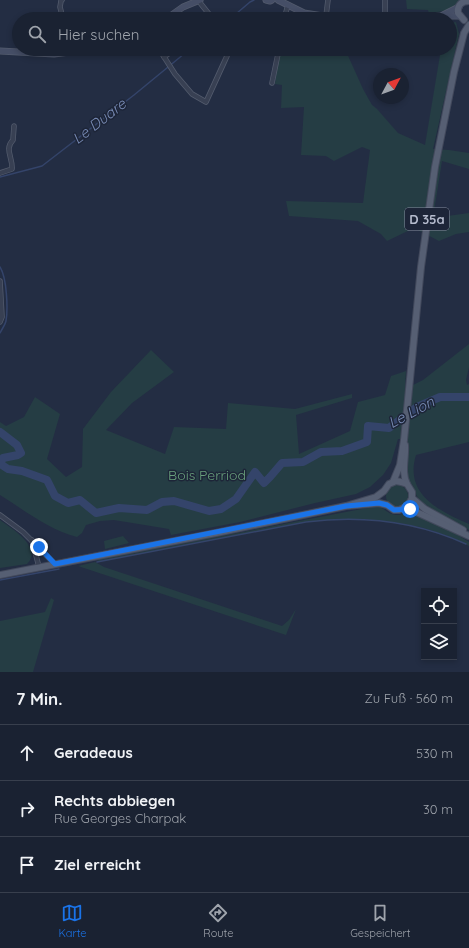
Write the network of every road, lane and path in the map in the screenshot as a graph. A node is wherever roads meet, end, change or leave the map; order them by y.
1 (62, 0) edge
2 (200, 0) edge
3 (266, 0) edge
4 (272, 0) edge
5 (278, 0) edge
6 (328, 0) edge
7 (385, 0) edge
8 (466, 1) edge
9 (288, 5) junction
10 (459, 7) junction
11 (61, 12) edge
12 (177, 12) edge
13 (207, 12) edge
14 (286, 12) edge
15 (302, 12) edge
16 (326, 12) edge
17 (385, 12) edge
18 (450, 12) edge
19 (464, 19) edge
20 (469, 25) edge
21 (464, 33) junction
22 (0, 51) edge
23 (12, 52) edge
24 (227, 56) dead end
25 (278, 56) edge
26 (164, 57) edge
27 (272, 83) dead end
28 (14, 126) dead end
29 (0, 173) edge
30 (0, 281) edge
31 (0, 322) edge
32 (404, 440) junction
33 (393, 482) junction
34 (407, 484) junction
35 (384, 491) junction
36 (412, 498) junction
37 (387, 505) junction
38 (346, 506) junction
39 (404, 508) junction
40 (0, 515) edge
41 (469, 535) edge
42 (31, 540) junction
43 (55, 564) junction
44 (40, 567) junction
45 (0, 575) edge

1 - 11 street
2 - 12 street
2 - 13 street
3 - 4 street
5 - 9 street
6 - 16 street
7 - 17 street
8 - 10 main road
9 - 14 street
9 - 15 street
10 - 18 street
10 - 19 main road
19 - 21 main road, D 35a
20 - 21 main road, D 35a
21 - 32 main road, D 35a
22 - 23 street
24 - 26 street
25 - 27 street
28 - 29 street
30 - 31 street
32 - 33 main road, D 35a
32 - 34 main road, D 35a
33 - 34 main road
33 - 35 main road
34 - 36 main road
35 - 37 main road
35 - 38 main road
36 - 39 main road
36 - 41 main road
37 - 38 main road
37 - 39 main road
38 - 43 main road
39 - 41 main road
40 - 42 street
42 - 43 street
42 - 44 street
43 - 44 main road
44 - 45 main road

